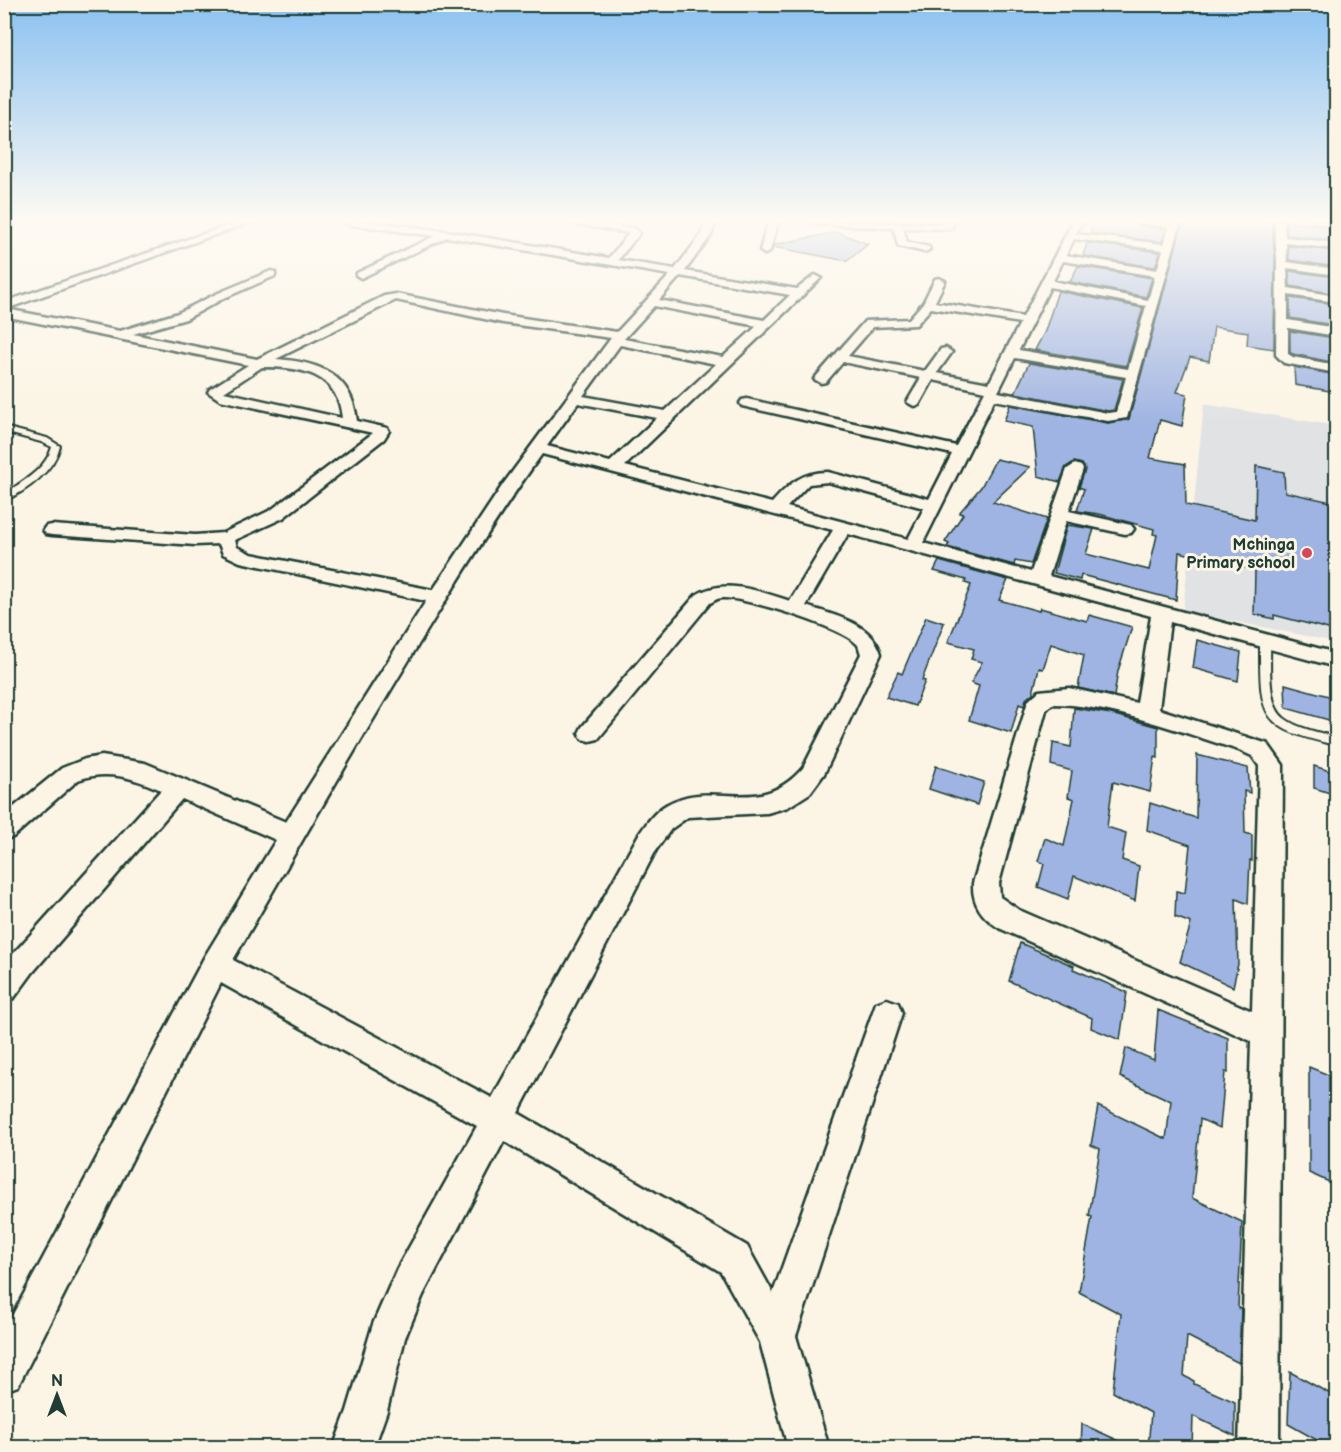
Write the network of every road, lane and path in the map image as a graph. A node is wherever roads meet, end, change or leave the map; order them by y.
1 (54, 289) edge
2 (239, 289) edge
3 (664, 289) edge
4 (773, 289) edge
5 (804, 289) edge
6 (935, 289) edge
7 (1043, 289) edge
8 (1075, 289) edge
9 (1158, 289) edge
10 (1282, 291) joint
11 (799, 293) junction
12 (1336, 299) edge
13 (652, 302) junction
14 (928, 304) junction
15 (1153, 304) junction
16 (4, 306) edge
17 (4, 312) edge
18 (1027, 321) junction
19 (1282, 323) junction
20 (767, 324) junction
21 (1336, 332) edge
22 (112, 333) junction
23 (618, 338) junction
24 (946, 352) dead end
25 (1011, 353) junction
26 (840, 358) junction
27 (726, 362) junction
28 (259, 363) junction
29 (1336, 369) edge
30 (1132, 374) junction
31 (929, 375) junction
32 (821, 379) dead end
33 (991, 391) junction
34 (574, 398) junction
35 (914, 402) dead end
36 (747, 403) dead end
37 (669, 416) junction
38 (350, 423) junction
39 (4, 429) edge
40 (538, 448) junction
41 (960, 451) junction
42 (614, 467) junction
43 (1076, 468) dead end
44 (4, 498) edge
45 (933, 505) junction
46 (776, 509) junction
47 (1060, 514) junction
48 (843, 527) junction
49 (1125, 529) dead end
50 (52, 530) dead end
51 (226, 538) junction
52 (913, 546) junction
53 (1038, 580) junction
54 (437, 597) junction
55 (795, 609) junction
56 (1161, 613) junction
57 (1265, 641) junction
58 (1336, 660) edge
59 (1147, 713) junction
60 (590, 733) dead end
61 (1336, 741) edge
62 (179, 786) junction
63 (4, 830) edge
64 (291, 835) junction
65 (214, 965) junction
66 (4, 988) edge
67 (887, 1013) dead end
68 (1265, 1032) junction
69 (499, 1120) junction
70 (777, 1336) junction
71 (4, 1372) edge
72 (352, 1448) edge
73 (808, 1448) edge
74 (1259, 1448) edge

1 - 16 street
2 - 22 street
3 - 13 street
4 - 11 street
5 - 11 street
6 - 14 street
7 - 18 street
8 - 15 street
9 - 15 street
10 - 12 street
10 - 19 street
11 - 20 street
13 - 20 street
13 - 23 street
14 - 18 street
14 - 26 street
15 - 30 street
17 - 22 street
18 - 25 street
19 - 21 street
19 - 29 street
20 - 27 street
22 - 28 street
23 - 27 street
23 - 28 street
23 - 34 street
24 - 31 street
25 - 30 street
25 - 33 street
26 - 31 street
26 - 32 street
27 - 37 street
28 - 38 street
28 - 38 street
30 - 33 street
31 - 33 street
31 - 35 street
33 - 41 street
34 - 37 street
34 - 40 street
36 - 41 street
37 - 42 street
38 - 51 street
39 - 44 lane
40 - 42 street
40 - 54 street
41 - 45 street
42 - 46 street
43 - 47 street
45 - 46 street
45 - 52 street
46 - 48 street
47 - 49 street
47 - 53 street
48 - 52 street
48 - 55 street
50 - 51 street
51 - 54 street
52 - 53 street
53 - 56 street
54 - 64 street
55 - 60 street
55 - 69 street
56 - 57 street
56 - 59 street
57 - 58 street
57 - 61 lane
59 - 68 street
59 - 68 street
62 - 63 street
62 - 64 street
62 - 66 street
64 - 65 street
65 - 69 street
65 - 71 street
67 - 70 street
68 - 74 street
69 - 70 street
69 - 72 street
70 - 73 street

